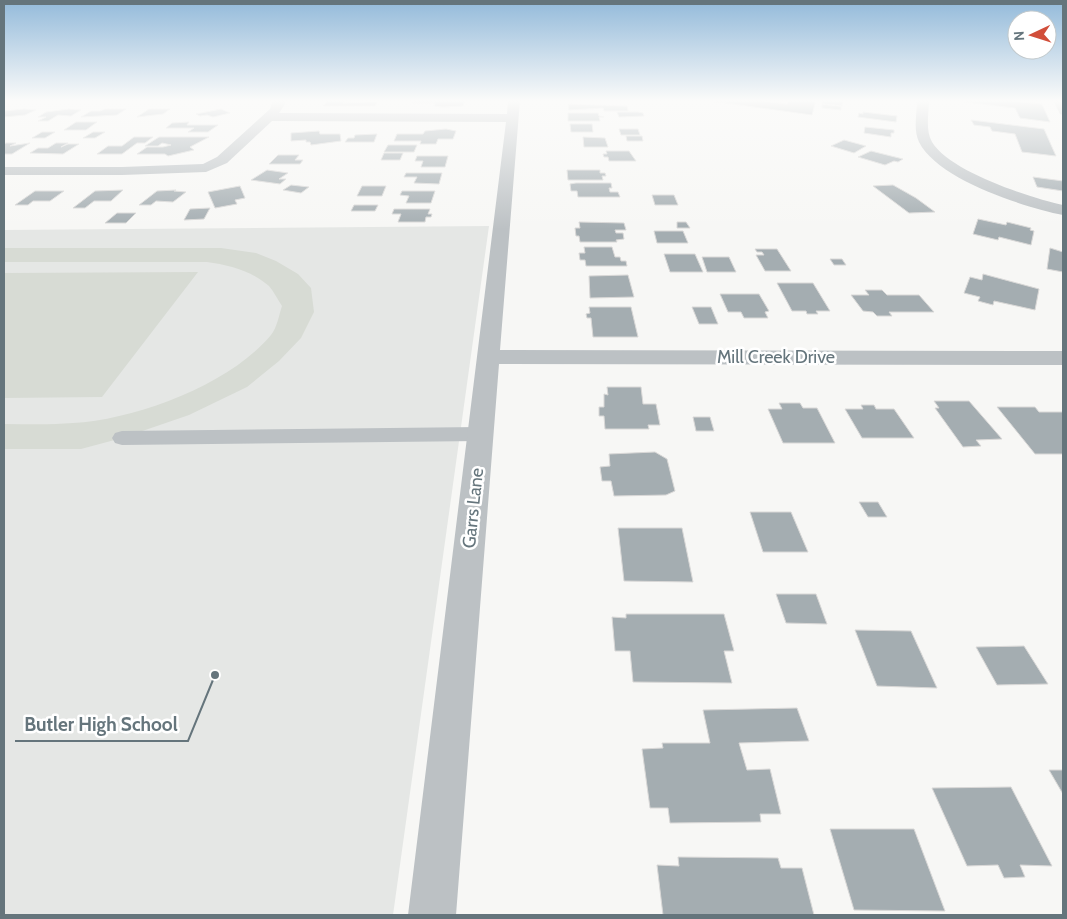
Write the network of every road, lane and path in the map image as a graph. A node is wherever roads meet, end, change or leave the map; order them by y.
1 (240, 143) edge
2 (510, 143) edge
3 (927, 143) edge
4 (4, 172) edge
5 (1063, 210) edge
6 (488, 357) junction
7 (1063, 358) edge
8 (480, 434) junction
9 (122, 438) dead end
10 (432, 915) edge

1 - 4 street
2 - 6 street, Garrs Lane
3 - 5 street
6 - 7 street, Mill Creek Drive
6 - 8 street, Garrs Lane
8 - 9 lane
8 - 10 street, Garrs Lane

